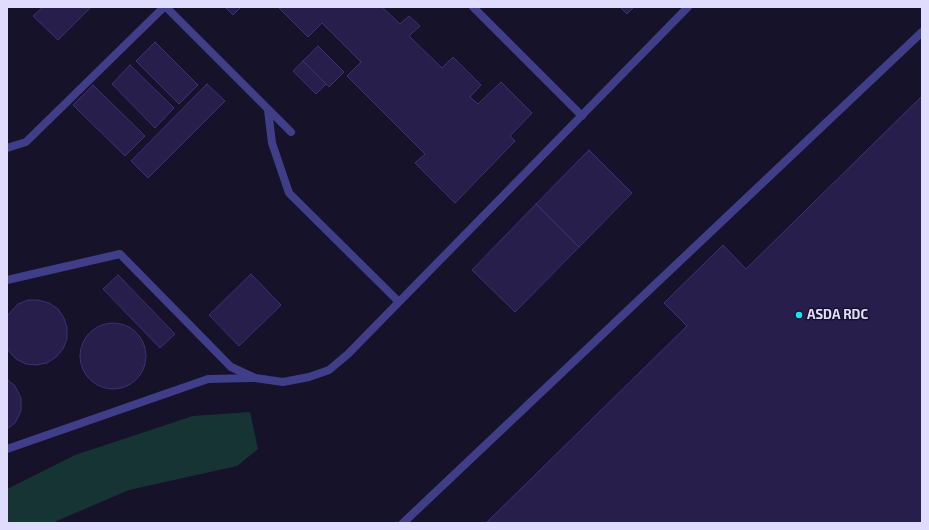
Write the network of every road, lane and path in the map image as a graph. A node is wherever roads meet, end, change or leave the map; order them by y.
1 (165, 7) edge
2 (473, 7) edge
3 (688, 7) edge
4 (922, 32) edge
5 (268, 110) junction
6 (582, 116) junction
7 (291, 132) dead end
8 (7, 148) edge
9 (7, 280) edge
10 (399, 302) junction
11 (255, 378) junction
12 (7, 449) edge
13 (403, 523) edge

1 - 5 lane
1 - 8 lane
2 - 6 lane
3 - 6 lane
4 - 13 lane
5 - 7 lane
5 - 10 lane
6 - 10 lane
9 - 11 lane
10 - 11 lane
11 - 12 lane

